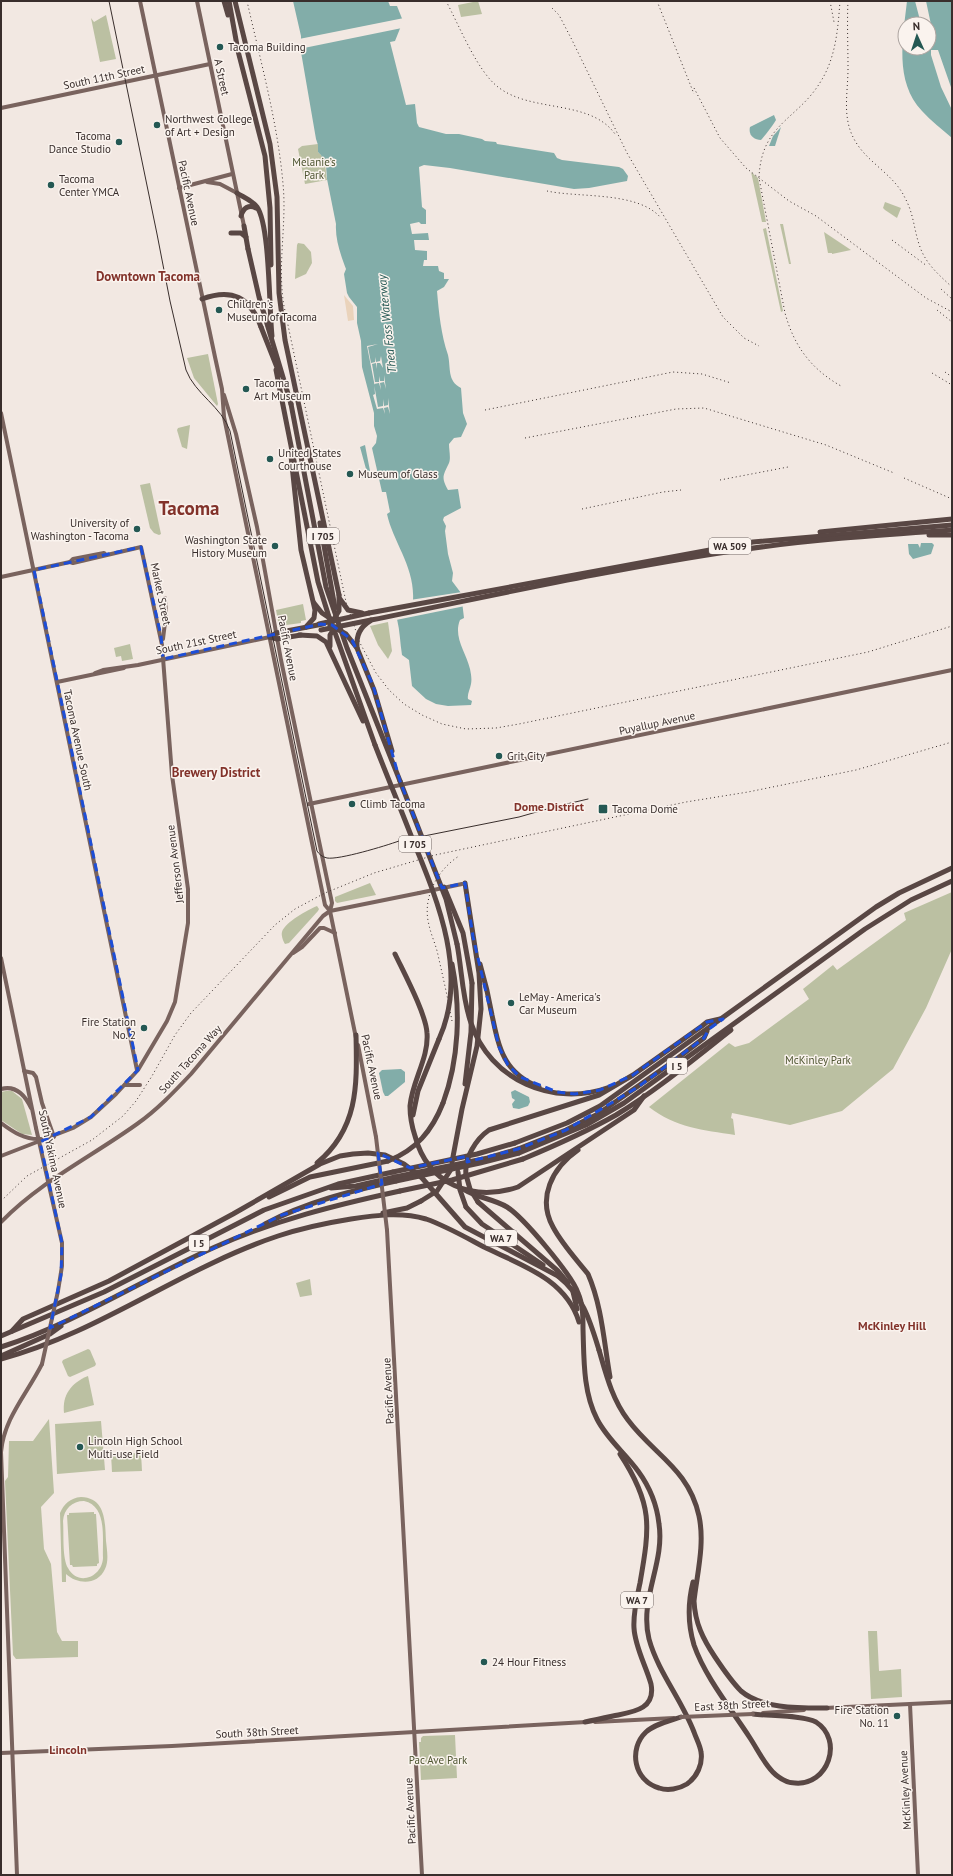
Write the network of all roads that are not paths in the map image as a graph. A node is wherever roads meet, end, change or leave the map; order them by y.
1 (140, 1) edge
2 (197, 1) edge
3 (224, 1) edge
4 (228, 1) edge
5 (235, 1) edge
6 (237, 44) junction
7 (210, 64) junction
8 (155, 75) junction
9 (1, 108) edge
10 (232, 174) junction
11 (207, 182) junction
12 (179, 188) junction
13 (236, 193) junction
14 (259, 210) junction
15 (241, 216) junction
16 (244, 226) joint
17 (231, 233) dead end
18 (246, 238) junction
19 (202, 299) junction
20 (270, 312) junction
21 (222, 389) junction
22 (291, 404) junction
23 (1, 414) edge
24 (287, 426) junction
25 (306, 440) junction
26 (952, 519) edge
27 (952, 525) edge
28 (938, 528) junction
29 (952, 530) edge
30 (952, 535) edge
31 (34, 570) junction
32 (1, 576) edge
33 (525, 587) junction
34 (339, 595) junction
35 (165, 598) dead end
36 (314, 603) junction
37 (369, 613) junction
38 (371, 620) junction
39 (334, 624) junction
40 (275, 626) junction
41 (304, 627) junction
42 (342, 632) junction
43 (276, 633) junction
44 (299, 635) junction
45 (270, 637) junction
46 (277, 639) junction
47 (162, 645) junction
48 (329, 646) junction
49 (357, 648) junction
50 (162, 660) junction
51 (952, 670) edge
52 (57, 682) junction
53 (356, 700) junction
54 (400, 781) junction
55 (311, 804) junction
56 (304, 805) junction
57 (427, 850) junction
58 (952, 868) edge
59 (952, 881) edge
60 (464, 884) joint
61 (330, 911) junction
62 (335, 933) junction
63 (473, 937) junction
64 (448, 945) junction
65 (395, 954) dead end
66 (288, 957) junction
67 (1, 958) edge
68 (823, 958) junction
69 (723, 1019) junction
70 (356, 1035) junction
71 (138, 1070) junction
72 (24, 1071) junction
73 (623, 1081) junction
74 (125, 1085) junction
75 (140, 1085) dead end
76 (1, 1089) edge
77 (575, 1094) junction
78 (644, 1096) junction
79 (462, 1109) junction
80 (34, 1114) junction
81 (619, 1120) junction
82 (1, 1123) edge
83 (459, 1123) junction
84 (54, 1137) junction
85 (49, 1139) junction
86 (416, 1140) junction
87 (517, 1148) junction
88 (1, 1156) edge
89 (395, 1179) junction
90 (291, 1180) junction
91 (320, 1189) junction
92 (465, 1190) junction
93 (233, 1214) junction
94 (378, 1215) junction
95 (1, 1222) edge
96 (250, 1232) junction
97 (540, 1265) junction
98 (66, 1322) junction
99 (580, 1322) junction
100 (12, 1331) junction
101 (1, 1336) edge
102 (1, 1347) edge
103 (584, 1354) junction
104 (1, 1356) edge
105 (1, 1359) edge
106 (613, 1394) junction
107 (609, 1437) junction
108 (700, 1548) junction
109 (952, 1702) edge
110 (910, 1704) junction
111 (826, 1708) junction
112 (753, 1714) junction
113 (680, 1717) junction
114 (585, 1722) junction
115 (514, 1726) joint
116 (414, 1732) junction
117 (1, 1753) edge
118 (12, 1753) junction
119 (17, 1875) edge
120 (422, 1875) edge
121 (918, 1875) edge

1 - 8 main road, Pacific Avenue
2 - 7 main road, A Street
3 - 6 highway
4 - 6 highway, I 705
5 - 25 highway, I 705
6 - 20 highway, I 705
7 - 8 main road, South 11th Street
7 - 10 main road, A Street
8 - 9 main road, South 11th Street
8 - 12 main road, Pacific Avenue
10 - 11 main road
10 - 13 main road, A Street
11 - 12 main road
11 - 13 main road
12 - 19 main road, Pacific Avenue
13 - 14 highway
13 - 15 main road, A Street
14 - 15 highway
14 - 20 highway
15 - 16 main road, A Street
16 - 18 highway
17 - 18 highway
18 - 22 highway, bridge
19 - 21 main road, Pacific Avenue
19 - 22 highway, bridge
20 - 24 highway, I 705
21 - 40 main road, Pacific Avenue
21 - 45 main road, Pacific Avenue
22 - 42 highway
23 - 31 main road, Tacoma Avenue South
24 - 36 highway
24 - 53 highway, I 705
25 - 34 highway
25 - 42 highway, I 705
26 - 28 highway
27 - 28 highway
28 - 29 highway
28 - 30 highway
28 - 33 highway, WA 509
28 - 33 highway, WA 509
31 - 32 main road
31 - 47 main road, Market Street
31 - 52 main road, Tacoma Avenue South
33 - 37 highway, WA 509
33 - 38 highway, WA 509
34 - 37 highway, bridge
34 - 39 highway, bridge
35 - 47 main road
36 - 39 highway, bridge
36 - 41 highway
37 - 39 highway, WA 509, bridge
38 - 39 highway, WA 509, bridge
38 - 49 highway, bridge
39 - 41 highway, WA 509, bridge
39 - 44 highway, WA 509, bridge
39 - 48 highway, bridge
39 - 49 highway, bridge
40 - 41 highway
40 - 43 main road, Pacific Avenue
41 - 43 highway, WA 509
42 - 54 highway, I 705
43 - 45 highway, South 21st Street
43 - 46 main road, Pacific Avenue
44 - 46 highway, WA 509
44 - 48 highway
45 - 46 highway, South 21st Street
45 - 50 main road, South 21st Street
45 - 56 main road, Pacific Avenue
46 - 55 main road, Pacific Avenue
47 - 50 main road, Jefferson Avenue
48 - 53 highway
49 - 54 highway
50 - 52 main road, South 21st Street
50 - 71 main road, Jefferson Avenue
51 - 55 main road, Puyallup Avenue
52 - 71 main road, Tacoma Avenue South
53 - 64 highway, I 705, bridge
54 - 57 highway, I 705, bridge
55 - 56 main road, Puyallup Avenue
55 - 61 main road, Pacific Avenue
56 - 61 main road, Pacific Avenue
57 - 77 highway, bridge
57 - 79 highway, I 705, bridge
58 - 69 highway, I 5
59 - 68 highway, I 5
60 - 61 main road, bridge
60 - 63 highway
61 - 62 main road, Pacific Avenue
61 - 66 main road, South Tacoma Way
62 - 66 main road
62 - 70 main road, Pacific Avenue
63 - 77 highway
63 - 79 highway
64 - 86 highway, bridge
64 - 93 highway, bridge
65 - 86 highway
66 - 95 main road, South Tacoma Way
67 - 72 main road, South Yakima Avenue
68 - 78 highway, I 5
68 - 87 highway, I 5
69 - 73 highway
69 - 87 highway, I 5
70 - 90 highway
70 - 116 main road, Pacific Avenue, bridge
71 - 74 main road, Jefferson Avenue
72 - 80 main road, South Yakima Avenue
72 - 84 main road
73 - 77 highway
73 - 99 highway, bridge
74 - 75 main road
74 - 84 main road, Jefferson Avenue
76 - 80 main road
78 - 81 highway
78 - 96 highway, I 5, bridge
79 - 83 highway, I 705
80 - 118 main road, South Yakima Avenue, bridge
81 - 92 highway
81 - 106 highway
82 - 85 main road
83 - 94 highway, bridge
83 - 97 highway, WA 7, bridge
84 - 85 main road, Jefferson Avenue
85 - 88 main road, Jefferson Avenue
86 - 92 highway
87 - 89 highway, I 5, bridge
87 - 91 highway, I 5, bridge
89 - 91 highway, I 5
89 - 96 highway, I 5
90 - 93 highway
90 - 97 highway
91 - 100 highway, I 5
92 - 103 highway
93 - 100 highway
94 - 99 highway
94 - 105 highway
96 - 98 highway, I 5
97 - 106 highway, bridge
98 - 102 highway, I 5
98 - 104 highway
99 - 103 highway
100 - 101 highway, I 5
103 - 107 highway, WA 7
106 - 108 highway
107 - 113 highway
107 - 114 highway, WA 7
108 - 111 highway
108 - 112 highway
109 - 110 main road, East 38th Street
110 - 111 main road, East 38th Street
110 - 121 main road, McKinley Avenue
111 - 112 main road, East 38th Street / WA 7
112 - 113 main road, East 38th Street / WA 7, bridge
113 - 114 main road, East 38th Street / WA 7
114 - 115 main road, East 38th Street / WA 7
115 - 116 main road, South 38th Street / WA 7
116 - 118 main road, South 38th Street / WA 7
116 - 120 main road, Pacific Avenue
117 - 118 main road, South 38th Street
118 - 119 main road, South Yakima Avenue

